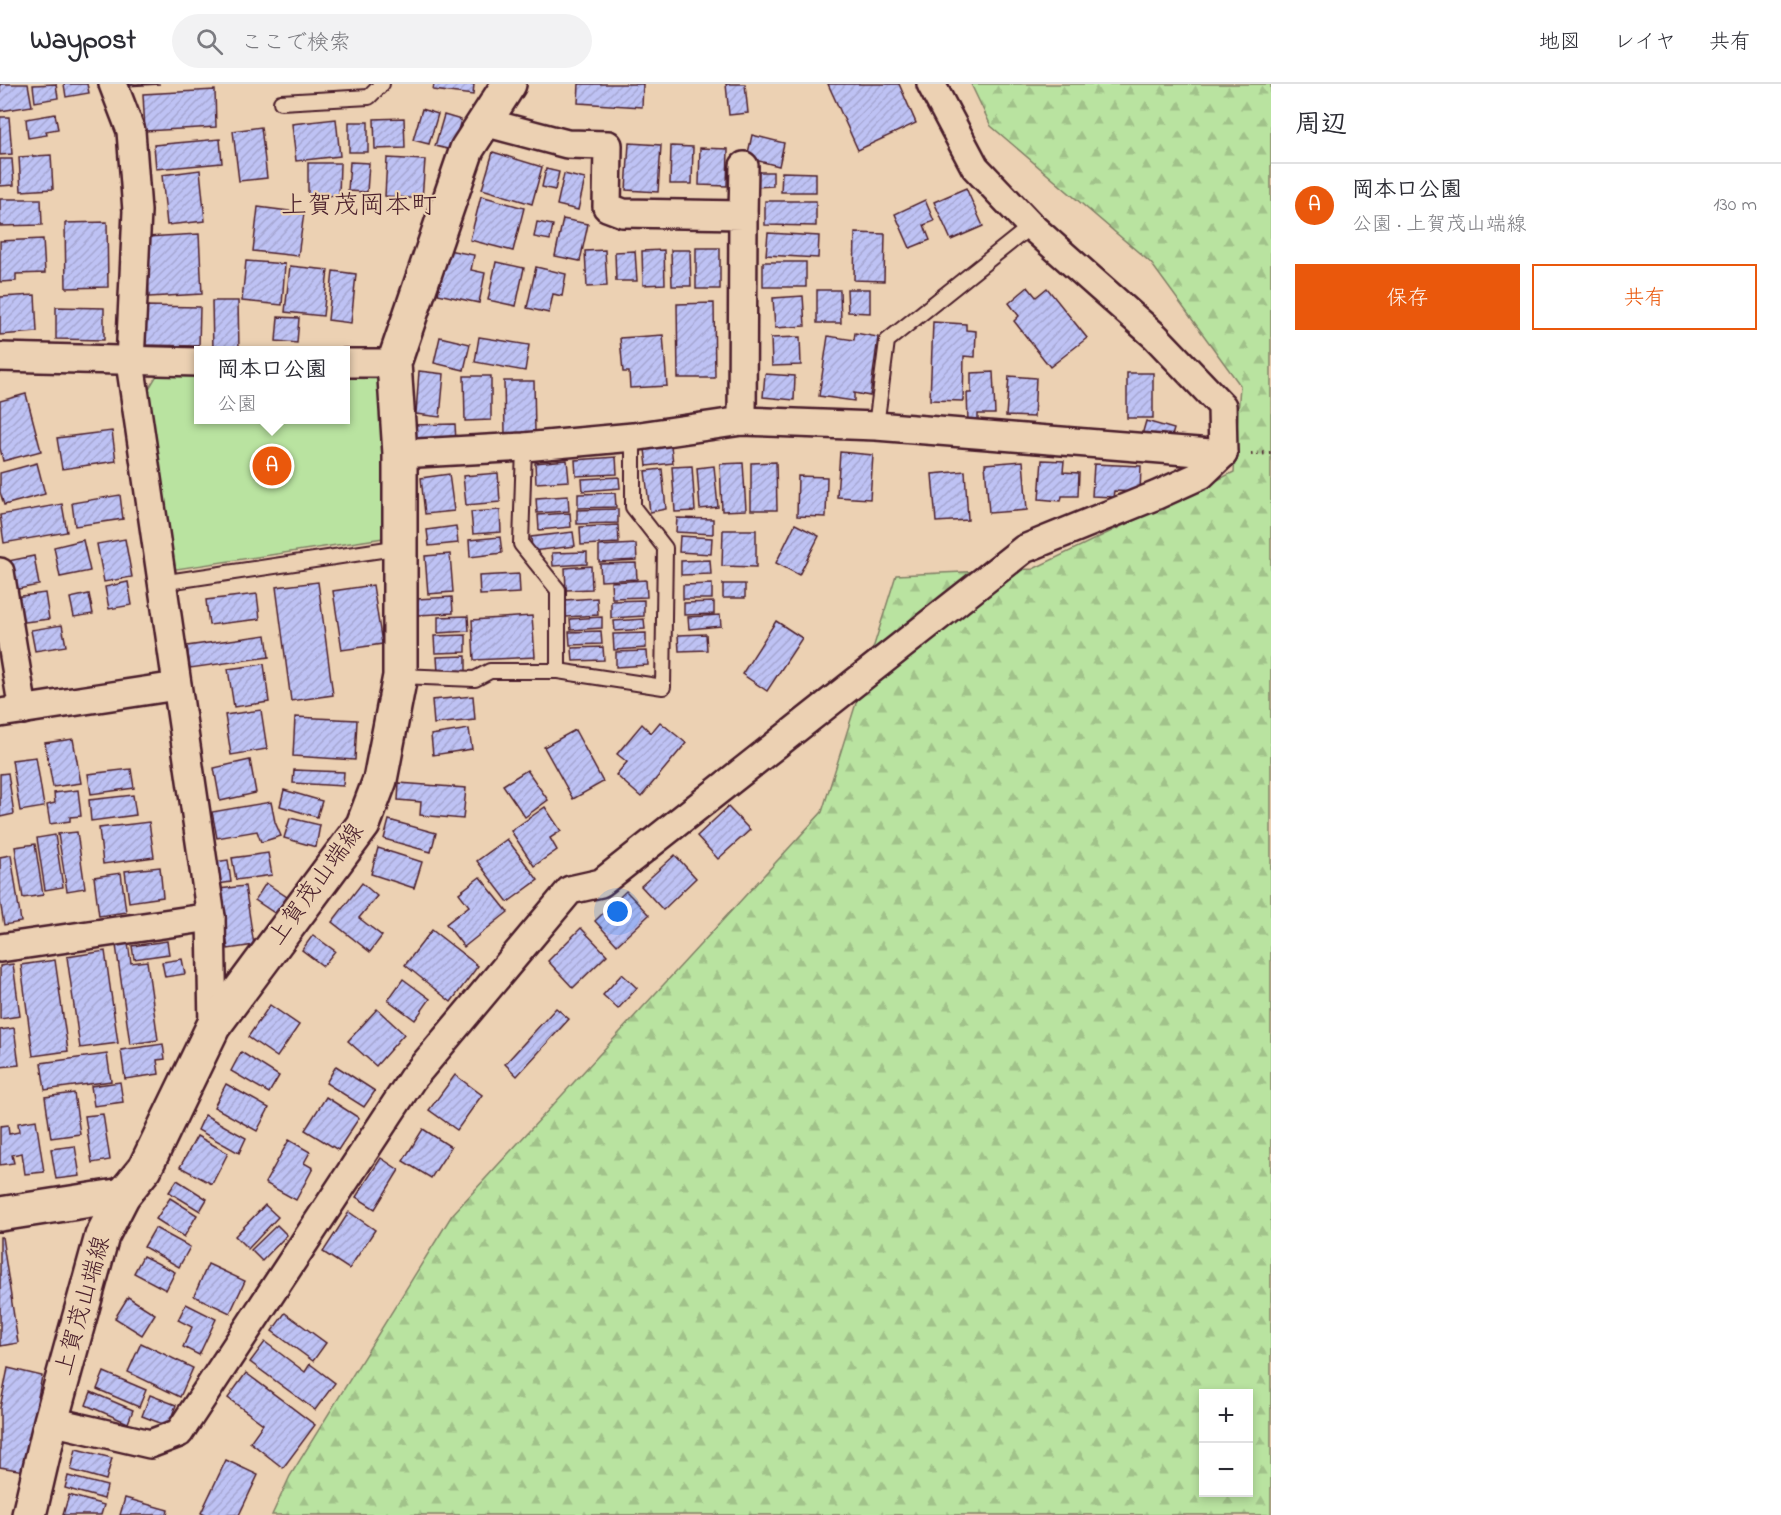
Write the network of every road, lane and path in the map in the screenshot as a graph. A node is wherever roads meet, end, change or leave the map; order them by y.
1 (113, 84) edge
2 (381, 84) edge
3 (509, 84) edge
4 (932, 84) edge
5 (281, 102) dead end
6 (484, 122) junction
7 (744, 166) dead end
8 (743, 215) junction
9 (1030, 226) junction
10 (0, 357) edge
11 (130, 362) junction
12 (194, 362) edge
13 (350, 363) edge
14 (394, 363) junction
15 (742, 421) junction
16 (876, 426) junction
17 (633, 437) junction
18 (524, 447) junction
19 (400, 454) junction
20 (1223, 454) junction
21 (401, 547) junction
22 (0, 572) edge
23 (161, 583) junction
24 (558, 671) junction
25 (400, 676) junction
26 (177, 686) junction
27 (11, 712) edge
28 (211, 916) junction
29 (0, 948) edge
30 (213, 1027) junction
31 (123, 1195) junction
32 (0, 1214) edge
33 (51, 1421) junction
34 (29, 1515) edge

1 - 11 street
2 - 5 lane
3 - 6 main road, 上賀茂山端線
4 - 9 street
6 - 8 street
6 - 14 main road, 上賀茂山端線
7 - 8 street
8 - 15 street
9 - 16 lane
9 - 20 street
10 - 11 street
11 - 12 street
11 - 23 street
13 - 14 street
14 - 19 main road, 上賀茂山端線
15 - 16 street
15 - 17 street
16 - 20 street
17 - 18 street
17 - 24 lane
18 - 19 street
18 - 24 lane
19 - 21 main road, 上賀茂山端線
20 - 33 street
21 - 23 lane
21 - 25 main road, 上賀茂山端線
22 - 27 street
23 - 26 street
24 - 25 lane
25 - 30 main road, 上賀茂山端線
26 - 27 street
26 - 28 street
28 - 29 street
28 - 30 street
30 - 31 main road, 上賀茂山端線
31 - 32 main road
31 - 33 main road, 上賀茂山端線
33 - 34 main road, 上賀茂山端線

